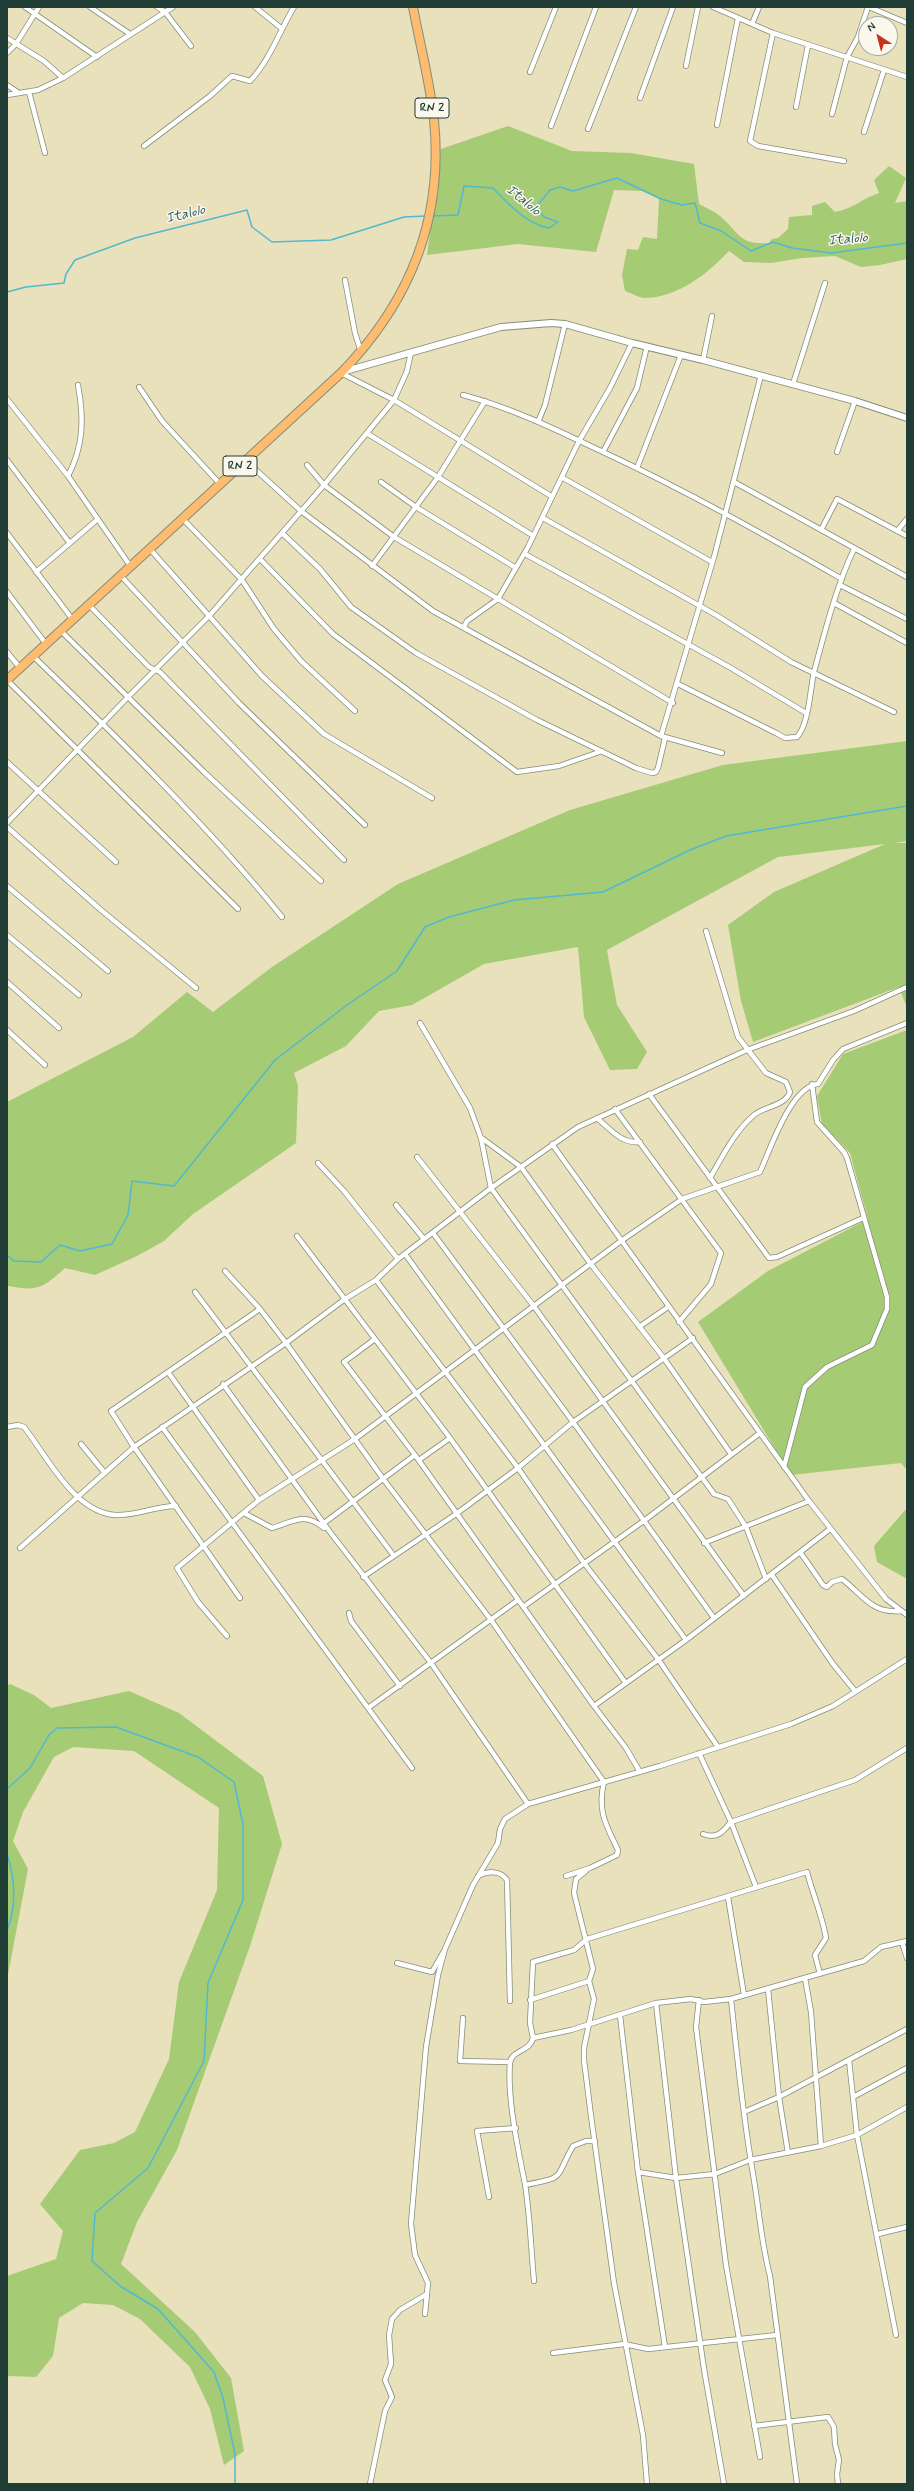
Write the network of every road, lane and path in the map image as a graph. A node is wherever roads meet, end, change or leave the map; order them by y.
1 (25, 7) edge
2 (39, 7) edge
3 (90, 7) edge
4 (157, 7) edge
5 (173, 7) edge
6 (255, 7) edge
7 (294, 7) edge
8 (413, 7) edge
9 (556, 7) edge
10 (596, 7) edge
11 (636, 7) edge
12 (673, 7) edge
13 (698, 7) edge
14 (713, 7) edge
15 (759, 7) edge
16 (868, 7) edge
17 (723, 9) edge
18 (165, 12) junction
19 (34, 13) junction
20 (738, 18) junction
21 (752, 24) junction
22 (907, 24) edge
23 (281, 28) junction
24 (773, 33) junction
25 (130, 34) junction
26 (7, 38) edge
27 (16, 44) junction
28 (808, 45) junction
29 (191, 46) dead end
30 (7, 53) edge
31 (98, 56) junction
32 (847, 58) junction
33 (686, 66) dead end
34 (884, 70) junction
35 (530, 72) dead end
36 (907, 77) edge
37 (63, 78) junction
38 (7, 85) edge
39 (29, 92) junction
40 (19, 94) junction
41 (7, 95) edge
42 (640, 98) dead end
43 (796, 107) dead end
44 (832, 114) dead end
45 (717, 125) dead end
46 (551, 126) dead end
47 (588, 129) dead end
48 (864, 132) dead end
49 (144, 146) dead end
50 (45, 153) dead end
51 (844, 161) dead end
52 (345, 280) dead end
53 (825, 283) dead end
54 (712, 316) dead end
55 (565, 324) junction
56 (632, 343) junction
57 (646, 346) junction
58 (361, 352) junction
59 (412, 352) junction
60 (681, 355) junction
61 (703, 360) junction
62 (340, 372) junction
63 (761, 375) junction
64 (793, 384) junction
65 (78, 385) dead end
66 (139, 387) dead end
67 (463, 395) dead end
68 (7, 399) edge
69 (394, 400) junction
70 (485, 401) junction
71 (855, 401) junction
72 (907, 418) edge
73 (538, 422) junction
74 (368, 434) junction
75 (462, 440) junction
76 (579, 441) junction
77 (603, 452) junction
78 (837, 452) dead end
79 (7, 460) edge
80 (246, 461) junction
81 (307, 465) dead end
82 (637, 468) junction
83 (68, 476) junction
84 (438, 477) junction
85 (563, 478) junction
86 (381, 482) dead end
87 (734, 482) junction
88 (220, 484) junction
89 (324, 485) junction
90 (551, 496) junction
91 (416, 507) junction
92 (301, 511) junction
93 (726, 513) junction
94 (182, 518) junction
95 (543, 518) junction
96 (98, 519) junction
97 (907, 520) edge
98 (821, 530) junction
99 (897, 531) junction
100 (7, 533) edge
101 (282, 533) junction
102 (532, 535) junction
103 (394, 536) junction
104 (907, 536) edge
105 (70, 542) junction
106 (150, 549) junction
107 (854, 549) junction
108 (525, 554) junction
109 (260, 559) junction
110 (712, 562) junction
111 (372, 566) junction
112 (131, 567) junction
113 (516, 568) junction
114 (36, 572) junction
115 (121, 576) junction
116 (907, 577) edge
117 (842, 578) junction
118 (242, 580) junction
119 (840, 585) junction
120 (7, 592) edge
121 (498, 599) junction
122 (834, 604) junction
123 (89, 605) junction
124 (699, 606) junction
125 (210, 615) junction
126 (907, 619) edge
127 (73, 620) junction
128 (464, 627) junction
129 (60, 631) junction
130 (183, 643) junction
131 (907, 643) edge
132 (46, 644) junction
133 (689, 646) junction
134 (7, 652) edge
135 (33, 656) junction
136 (20, 668) junction
137 (155, 669) junction
138 (814, 672) junction
139 (7, 680) edge
140 (678, 684) junction
141 (128, 697) junction
142 (672, 703) junction
143 (355, 711) dead end
144 (894, 712) dead end
145 (806, 713) junction
146 (103, 723) junction
147 (663, 737) junction
148 (79, 748) junction
149 (602, 751) junction
150 (722, 753) dead end
151 (7, 762) edge
152 (38, 791) junction
153 (432, 798) dead end
154 (7, 823) edge
155 (365, 825) dead end
156 (7, 827) edge
157 (344, 860) dead end
158 (116, 862) dead end
159 (321, 881) dead end
160 (7, 886) edge
161 (238, 909) dead end
162 (282, 917) dead end
163 (706, 931) dead end
164 (7, 935) edge
165 (108, 971) dead end
166 (7, 982) edge
167 (907, 987) edge
168 (196, 988) dead end
169 (79, 995) dead end
170 (420, 1023) dead end
171 (907, 1023) edge
172 (59, 1028) dead end
173 (7, 1030) edge
174 (747, 1050) junction
175 (45, 1065) dead end
176 (812, 1084) junction
177 (649, 1094) junction
178 (615, 1109) junction
179 (597, 1118) junction
180 (481, 1138) junction
181 (640, 1142) junction
182 (552, 1144) junction
183 (417, 1157) dead end
184 (318, 1163) dead end
185 (521, 1167) junction
186 (710, 1178) junction
187 (491, 1188) junction
188 (717, 1188) junction
189 (682, 1200) junction
190 (396, 1206) dead end
191 (460, 1212) junction
192 (862, 1218) junction
193 (433, 1233) junction
194 (297, 1236) dead end
195 (424, 1239) junction
196 (621, 1241) junction
197 (405, 1254) junction
198 (398, 1259) junction
199 (590, 1263) junction
200 (225, 1271) dead end
201 (376, 1280) junction
202 (562, 1285) junction
203 (195, 1292) dead end
204 (345, 1298) junction
205 (533, 1304) junction
206 (668, 1307) junction
207 (260, 1308) junction
208 (679, 1322) junction
209 (639, 1327) junction
210 (503, 1328) junction
211 (225, 1332) junction
212 (376, 1338) junction
213 (693, 1338) junction
214 (286, 1343) junction
215 (474, 1348) junction
216 (664, 1358) junction
217 (251, 1365) junction
218 (446, 1371) junction
219 (168, 1372) junction
220 (633, 1381) junction
221 (223, 1384) junction
222 (416, 1394) junction
223 (603, 1401) junction
224 (192, 1406) junction
225 (386, 1415) junction
226 (573, 1422) junction
227 (7, 1427) edge
228 (162, 1427) junction
229 (760, 1433) junction
230 (450, 1438) junction
231 (355, 1439) junction
232 (81, 1444) dead end
233 (544, 1446) junction
234 (134, 1447) junction
235 (730, 1454) junction
236 (415, 1455) junction
237 (323, 1459) junction
238 (419, 1460) junction
239 (784, 1467) junction
240 (518, 1468) junction
241 (104, 1472) junction
242 (702, 1476) junction
243 (291, 1479) junction
244 (384, 1480) junction
245 (488, 1490) junction
246 (76, 1497) junction
247 (672, 1499) junction
248 (259, 1500) junction
249 (809, 1501) junction
250 (352, 1502) junction
251 (176, 1506) junction
252 (244, 1513) junction
253 (456, 1514) junction
254 (645, 1520) junction
255 (234, 1522) junction
256 (324, 1523) junction
257 (746, 1528) junction
258 (830, 1529) junction
259 (330, 1532) junction
260 (425, 1535) junction
261 (615, 1541) junction
262 (704, 1543) junction
263 (202, 1545) junction
264 (20, 1548) dead end
265 (800, 1552) junction
266 (394, 1556) junction
267 (584, 1563) junction
268 (772, 1574) junction
269 (363, 1577) junction
270 (766, 1579) junction
271 (555, 1584) junction
272 (744, 1596) junction
273 (240, 1598) dead end
274 (518, 1600) junction
275 (523, 1607) junction
276 (901, 1611) junction
277 (349, 1613) dead end
278 (907, 1615) edge
279 (714, 1618) junction
280 (491, 1620) junction
281 (227, 1636) dead end
282 (686, 1640) junction
283 (658, 1660) junction
284 (907, 1660) edge
285 (432, 1663) junction
286 (625, 1682) junction
287 (400, 1686) junction
288 (855, 1691) junction
289 (594, 1706) junction
290 (368, 1708) junction
291 (718, 1747) junction
292 (907, 1748) edge
293 (699, 1753) junction
294 (412, 1768) dead end
295 (640, 1772) junction
296 (604, 1782) junction
297 (528, 1804) junction
298 (731, 1822) junction
299 (703, 1834) dead end
300 (590, 1868) junction
301 (478, 1876) junction
302 (566, 1876) dead end
303 (756, 1887) junction
304 (728, 1897) junction
305 (587, 1939) junction
306 (904, 1942) edge
307 (445, 1949) junction
308 (907, 1958) edge
309 (397, 1963) dead end
310 (820, 1974) junction
311 (805, 1978) junction
312 (589, 1981) junction
313 (768, 1988) junction
314 (744, 1995) junction
315 (731, 1999) junction
316 (530, 2000) junction
317 (699, 2000) junction
318 (510, 2001) dead end
319 (656, 2003) junction
320 (620, 2015) junction
321 (463, 2018) dead end
322 (588, 2025) junction
323 (907, 2029) edge
324 (533, 2038) junction
325 (849, 2060) junction
326 (510, 2062) junction
327 (907, 2068) edge
328 (815, 2078) junction
329 (779, 2097) junction
330 (853, 2097) junction
331 (907, 2107) edge
332 (744, 2112) junction
333 (516, 2128) junction
334 (857, 2135) junction
335 (595, 2141) junction
336 (821, 2146) junction
337 (788, 2153) junction
338 (750, 2160) junction
339 (638, 2172) junction
340 (715, 2174) junction
341 (676, 2178) junction
342 (525, 2185) junction
343 (489, 2197) dead end
344 (907, 2227) edge
345 (878, 2234) junction
346 (534, 2281) dead end
347 (427, 2294) junction
348 (425, 2314) dead end
349 (777, 2335) junction
350 (896, 2335) dead end
351 (739, 2338) junction
352 (624, 2344) junction
353 (700, 2344) junction
354 (665, 2347) junction
355 (553, 2353) dead end
356 (790, 2420) junction
357 (754, 2426) junction
358 (760, 2457) dead end
359 (370, 2484) edge
360 (647, 2484) edge
361 (724, 2484) edge
362 (797, 2484) edge
363 (838, 2484) edge

1 - 19 street
2 - 19 street
3 - 25 street
4 - 18 street
5 - 18 street
6 - 23 street
7 - 23 street
8 - 58 highway, RN 2
9 - 35 street
10 - 46 street
11 - 47 street
12 - 42 street
13 - 33 street
14 - 17 street
15 - 21 street
16 - 22 street
16 - 32 street
17 - 20 street
18 - 25 street
18 - 29 street
19 - 27 street
19 - 31 street
20 - 21 street
20 - 45 street
21 - 24 street
23 - 49 street
24 - 28 street
24 - 51 street
25 - 31 street
26 - 27 street
27 - 30 street
27 - 37 street
28 - 32 street
28 - 43 street
31 - 37 street
32 - 34 street
32 - 44 street
34 - 36 street
34 - 48 street
37 - 39 street
38 - 40 street
39 - 40 street
39 - 50 street
40 - 41 street
52 - 58 street
53 - 64 street
54 - 61 street
55 - 56 street
55 - 59 street
55 - 73 street
56 - 57 street
56 - 76 street
57 - 60 street
57 - 77 street
58 - 62 highway, RN 2
59 - 62 street
59 - 69 street
60 - 61 street
60 - 82 street
61 - 63 street
62 - 69 street
62 - 80 highway, RN 2
63 - 64 street
63 - 87 street
64 - 71 street
65 - 83 street
66 - 88 street
67 - 70 street
68 - 83 street
69 - 74 street
69 - 75 street
70 - 73 street
70 - 75 street
71 - 72 street
71 - 78 street
73 - 76 street
74 - 84 street
74 - 89 street
75 - 84 street
75 - 90 street
76 - 77 street
76 - 85 street
77 - 82 street
79 - 105 street
80 - 88 highway, RN 2
80 - 92 street
81 - 89 street
82 - 93 street
83 - 96 street
84 - 91 street
84 - 102 street
85 - 90 street
85 - 110 street
86 - 91 street
87 - 93 street
87 - 98 street
88 - 94 highway, RN 2
89 - 92 street
89 - 103 street
90 - 95 street
91 - 103 street
91 - 113 street
92 - 101 street
92 - 111 street
93 - 110 street
93 - 117 street
94 - 106 highway, RN 2
94 - 118 street
95 - 102 street
95 - 124 street
96 - 105 street
96 - 112 street
97 - 99 street
98 - 99 street
98 - 107 street
99 - 104 street
100 - 114 street
101 - 109 street
101 - 149 street
102 - 108 street
103 - 111 street
103 - 121 street
105 - 114 street
106 - 112 highway, RN 2
106 - 125 street
107 - 116 street
107 - 117 street
108 - 113 street
108 - 133 street
109 - 118 street
109 - 149 street
110 - 124 street
111 - 128 street
112 - 115 highway, RN 2
113 - 121 street
114 - 127 street
115 - 123 highway, RN 2
115 - 130 street
117 - 119 street
118 - 125 street
118 - 143 street
119 - 122 street
119 - 126 street
120 - 132 street
121 - 128 street
121 - 142 street
122 - 131 street
122 - 138 street
123 - 127 highway, RN 2
123 - 137 street
124 - 133 street
124 - 138 street
125 - 130 street
125 - 153 street
127 - 129 highway, RN 2
128 - 147 street
129 - 132 highway, RN 2
129 - 141 street
130 - 137 street
130 - 155 street
132 - 135 highway, RN 2
133 - 140 street
133 - 145 street
134 - 136 street
135 - 136 highway, RN 2
135 - 146 street
136 - 139 highway, RN 2
137 - 141 street
137 - 157 street
138 - 144 street
138 - 145 street
139 - 148 street
140 - 142 street
140 - 145 street
141 - 146 street
141 - 159 street
142 - 147 street
146 - 148 street
146 - 162 street
147 - 149 street
147 - 150 street
148 - 152 street
148 - 161 street
151 - 152 street
152 - 154 street
152 - 158 street
156 - 168 street
160 - 165 street
163 - 174 street
164 - 169 street
166 - 172 street
167 - 174 street
170 - 180 street
171 - 176 street
173 - 175 street
174 - 177 street
174 - 186 street
176 - 188 street
176 - 192 street
177 - 178 street
177 - 186 street
178 - 179 street
178 - 181 street
179 - 181 street
179 - 182 street
180 - 185 street
180 - 187 street
181 - 189 street
182 - 185 street
182 - 196 street
183 - 191 street
184 - 198 street
185 - 187 street
185 - 199 street
186 - 188 street
187 - 191 street
187 - 202 street
188 - 189 street
188 - 192 street
189 - 196 street
189 - 208 street
190 - 195 street
191 - 193 street
191 - 205 street
192 - 239 street
193 - 195 street
193 - 210 street
194 - 204 street
195 - 197 street
196 - 199 street
196 - 206 street
197 - 198 street
197 - 215 street
198 - 201 street
199 - 202 street
199 - 209 street
200 - 207 street
201 - 204 street
201 - 218 street
202 - 205 street
202 - 220 street
203 - 211 street
204 - 212 street
204 - 214 street
205 - 210 street
205 - 223 street
206 - 208 street
206 - 209 street
207 - 211 street
207 - 214 street
208 - 213 street
209 - 216 street
210 - 215 street
210 - 226 street
211 - 217 street
211 - 219 street
212 - 222 street
212 - 225 street
213 - 216 street
213 - 229 street
214 - 217 street
214 - 231 street
215 - 218 street
215 - 233 street
216 - 220 street
216 - 235 street
217 - 221 street
217 - 237 street
218 - 222 street
218 - 240 street
219 - 224 street
219 - 234 street
220 - 223 street
220 - 242 street
221 - 224 street
221 - 243 street
222 - 225 street
222 - 230 street
223 - 226 street
223 - 247 street
224 - 228 street
224 - 248 street
225 - 231 street
225 - 236 street
226 - 233 street
226 - 254 street
227 - 246 street
228 - 234 street
228 - 255 street
229 - 235 street
229 - 239 street
230 - 238 street
230 - 245 street
231 - 237 street
231 - 244 street
232 - 241 street
233 - 240 street
233 - 261 street
234 - 241 street
234 - 251 street
235 - 242 street
236 - 238 street
236 - 244 street
237 - 243 street
237 - 250 street
238 - 253 street
239 - 249 street
240 - 245 street
240 - 267 street
241 - 246 street
242 - 247 street
242 - 257 street
243 - 248 street
243 - 256 street
244 - 250 street
244 - 260 street
245 - 253 street
245 - 271 street
246 - 251 street
246 - 264 street
247 - 254 street
247 - 262 street
248 - 252 street
249 - 257 street
249 - 258 street
250 - 256 street
250 - 266 street
251 - 263 street
252 - 255 street
252 - 259 street
253 - 260 street
253 - 274 street
254 - 261 street
254 - 279 street
255 - 263 street
255 - 290 street
256 - 259 street
257 - 262 street
257 - 270 street
258 - 265 street
258 - 276 street
259 - 269 street
260 - 266 street
260 - 280 street
261 - 267 street
261 - 282 street
262 - 272 street
263 - 273 street
263 - 281 street
265 - 268 street
265 - 276 street
266 - 269 street
267 - 271 street
267 - 283 street
268 - 270 street
268 - 288 street
269 - 285 street
270 - 272 street
271 - 275 street
271 - 286 street
272 - 279 street
274 - 275 street
274 - 280 street
275 - 289 street
276 - 278 street
277 - 287 street
279 - 282 street
280 - 285 street
280 - 296 street
282 - 283 street
283 - 286 street
283 - 291 street
284 - 288 street
285 - 287 street
285 - 297 street
286 - 289 street
287 - 290 street
288 - 291 street
289 - 295 street
290 - 294 street
291 - 293 street
292 - 298 street
293 - 295 street
293 - 298 street
295 - 296 street
296 - 297 street
296 - 300 street
297 - 301 street
298 - 299 street
298 - 303 street
300 - 302 street
300 - 305 street
301 - 307 street
301 - 318 street
303 - 304 street
303 - 310 street
304 - 305 street
304 - 314 street
305 - 312 street
305 - 316 street
306 - 308 street
306 - 310 street
307 - 309 street
307 - 347 street
310 - 311 street
311 - 313 street
311 - 328 street
312 - 316 street
312 - 322 street
313 - 314 street
313 - 329 street
314 - 315 street
315 - 317 street
315 - 332 street
316 - 324 street
317 - 319 street
317 - 340 street
319 - 320 street
319 - 341 street
320 - 322 street
320 - 339 street
321 - 326 street
322 - 324 street
322 - 335 street
323 - 325 street
324 - 326 street
325 - 328 street
325 - 330 street
326 - 333 street
327 - 330 street
328 - 329 street
328 - 336 street
329 - 332 street
329 - 337 street
330 - 334 street
331 - 334 street
332 - 338 street
333 - 342 street
333 - 343 street
334 - 336 street
334 - 345 street
335 - 342 street
335 - 352 street
336 - 337 street
337 - 338 street
338 - 340 street
338 - 349 street
339 - 341 street
339 - 354 street
340 - 341 street
340 - 351 street
341 - 353 street
342 - 346 street
344 - 345 street
345 - 350 street
347 - 348 street
347 - 359 street
349 - 351 street
349 - 356 street
351 - 353 street
351 - 357 street
352 - 354 street
352 - 355 street
352 - 360 street
353 - 354 street
353 - 361 street
356 - 357 street
356 - 362 street
356 - 363 street
357 - 358 street

